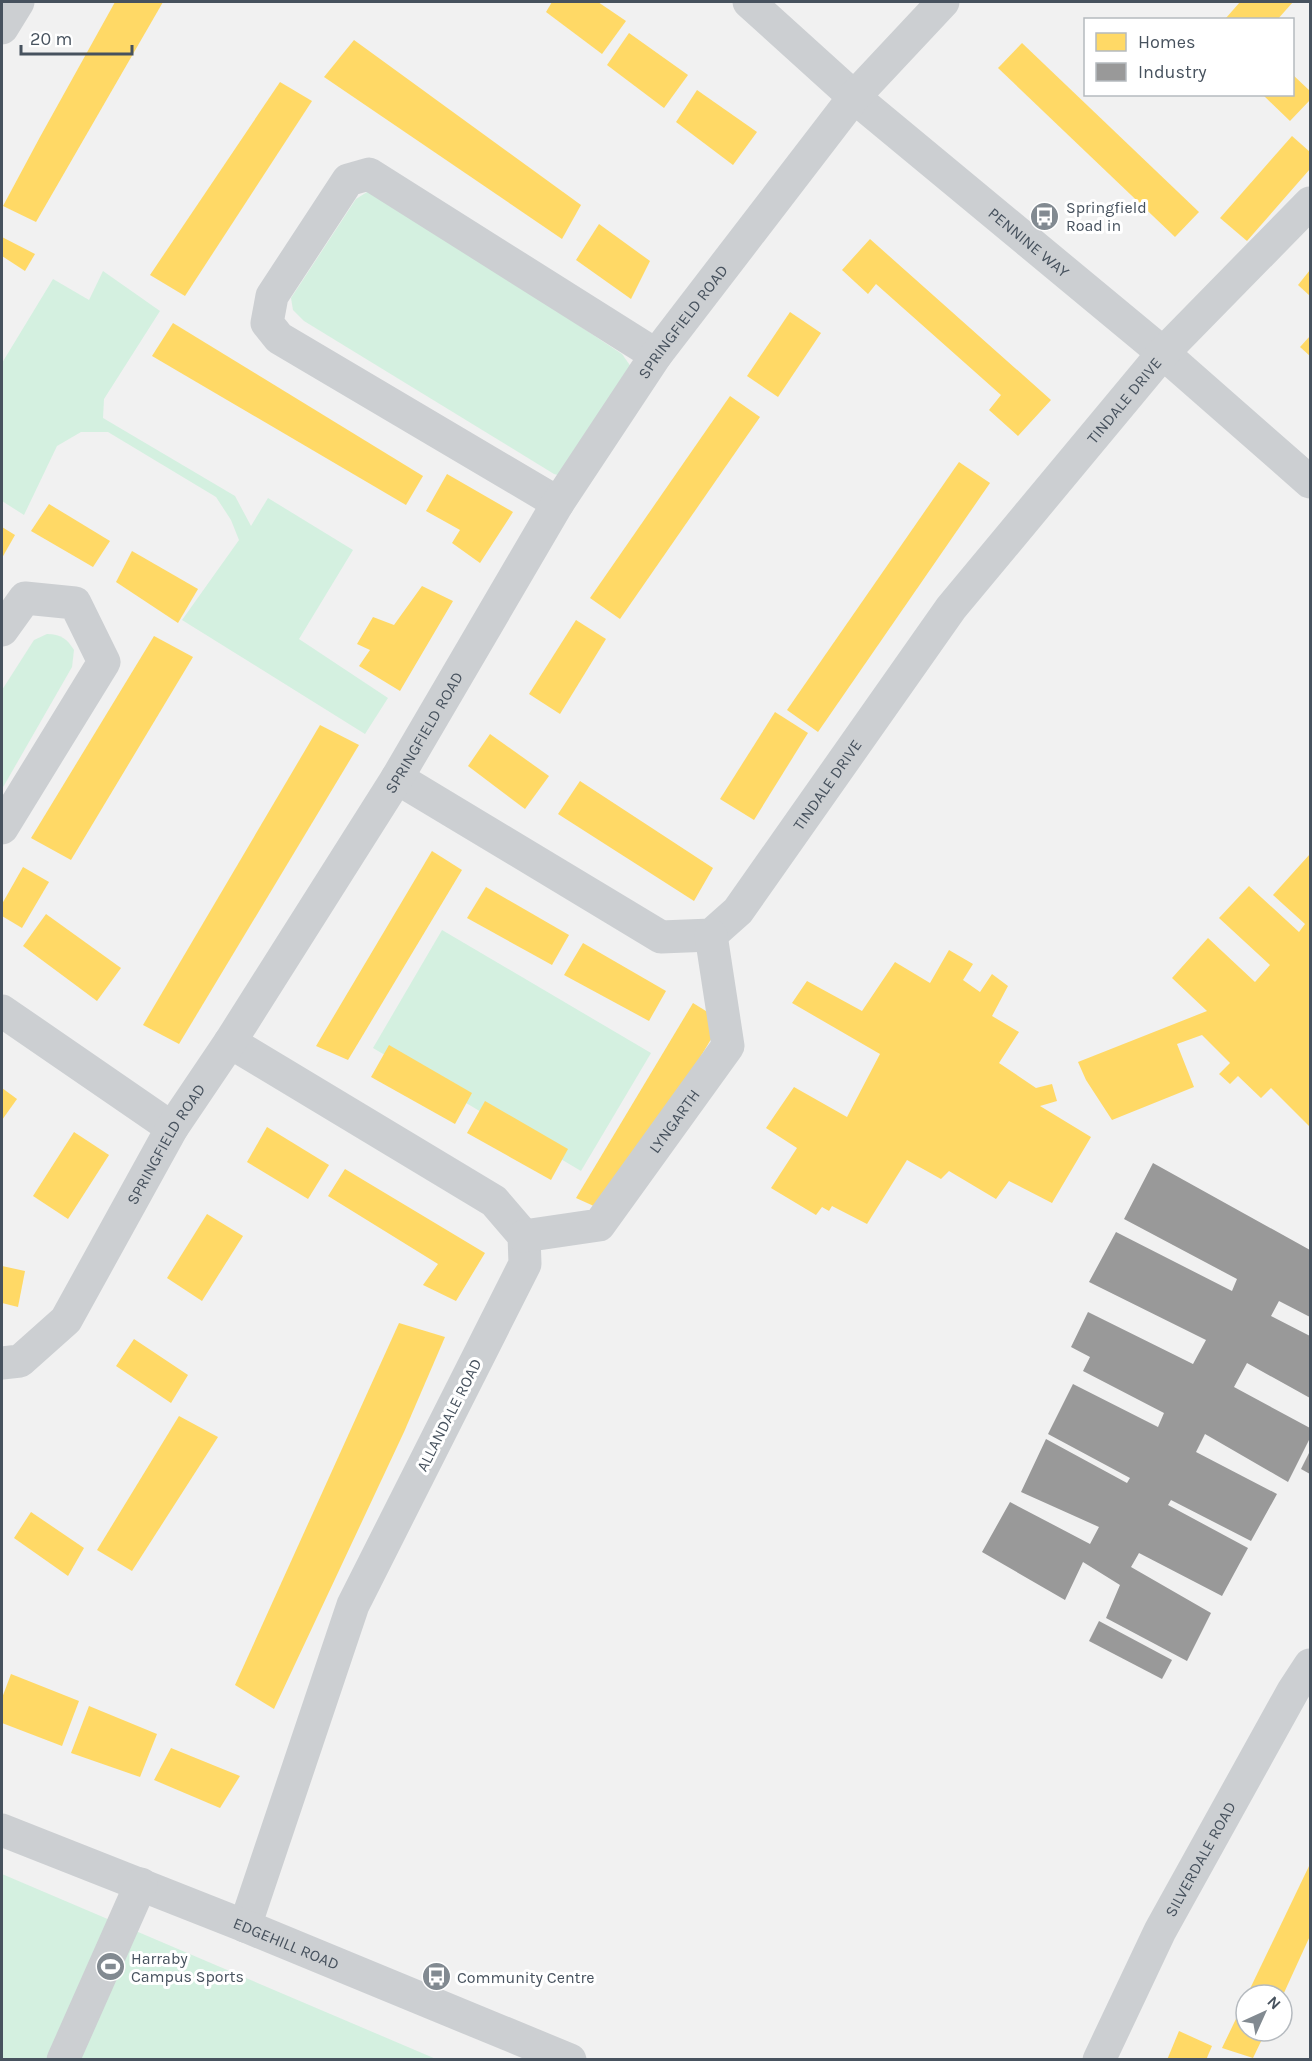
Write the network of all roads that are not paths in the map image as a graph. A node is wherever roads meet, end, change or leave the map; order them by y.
1 (18, 2) edge
2 (749, 2) edge
3 (943, 2) edge
4 (2, 28) edge
5 (854, 98) junction
6 (1311, 203) edge
7 (1163, 353) junction
8 (656, 355) junction
9 (1311, 482) edge
10 (558, 503) junction
11 (2, 630) edge
12 (397, 778) junction
13 (2, 828) edge
14 (711, 935) junction
15 (2, 1011) edge
16 (230, 1042) junction
17 (172, 1128) junction
18 (524, 1236) junction
19 (2, 1363) edge
20 (1311, 1665) edge
21 (2, 1830) edge
22 (141, 1884) junction
23 (245, 1926) junction
24 (63, 2060) edge
25 (570, 2060) edge
26 (1099, 2060) edge

1 - 4 street
2 - 5 street, PENNINE WAY
3 - 5 street, SPRINGFIELD ROAD
5 - 7 street, PENNINE WAY
5 - 8 street, SPRINGFIELD ROAD
6 - 7 street, TINDALE DRIVE
7 - 9 street, PENNINE WAY
7 - 14 street, TINDALE DRIVE
8 - 10 street, SPRINGFIELD ROAD
8 - 10 street
10 - 12 street, SPRINGFIELD ROAD
11 - 13 street
12 - 14 street
12 - 16 street, SPRINGFIELD ROAD
14 - 18 street, LYNGARTH
15 - 17 street
16 - 17 street, SPRINGFIELD ROAD
16 - 18 street
17 - 19 street, SPRINGFIELD ROAD
18 - 23 street, ALLANDALE ROAD
20 - 26 street, SILVERDALE ROAD
21 - 22 street, EDGEHILL ROAD
22 - 23 street, EDGEHILL ROAD
22 - 24 street
23 - 25 street, EDGEHILL ROAD

